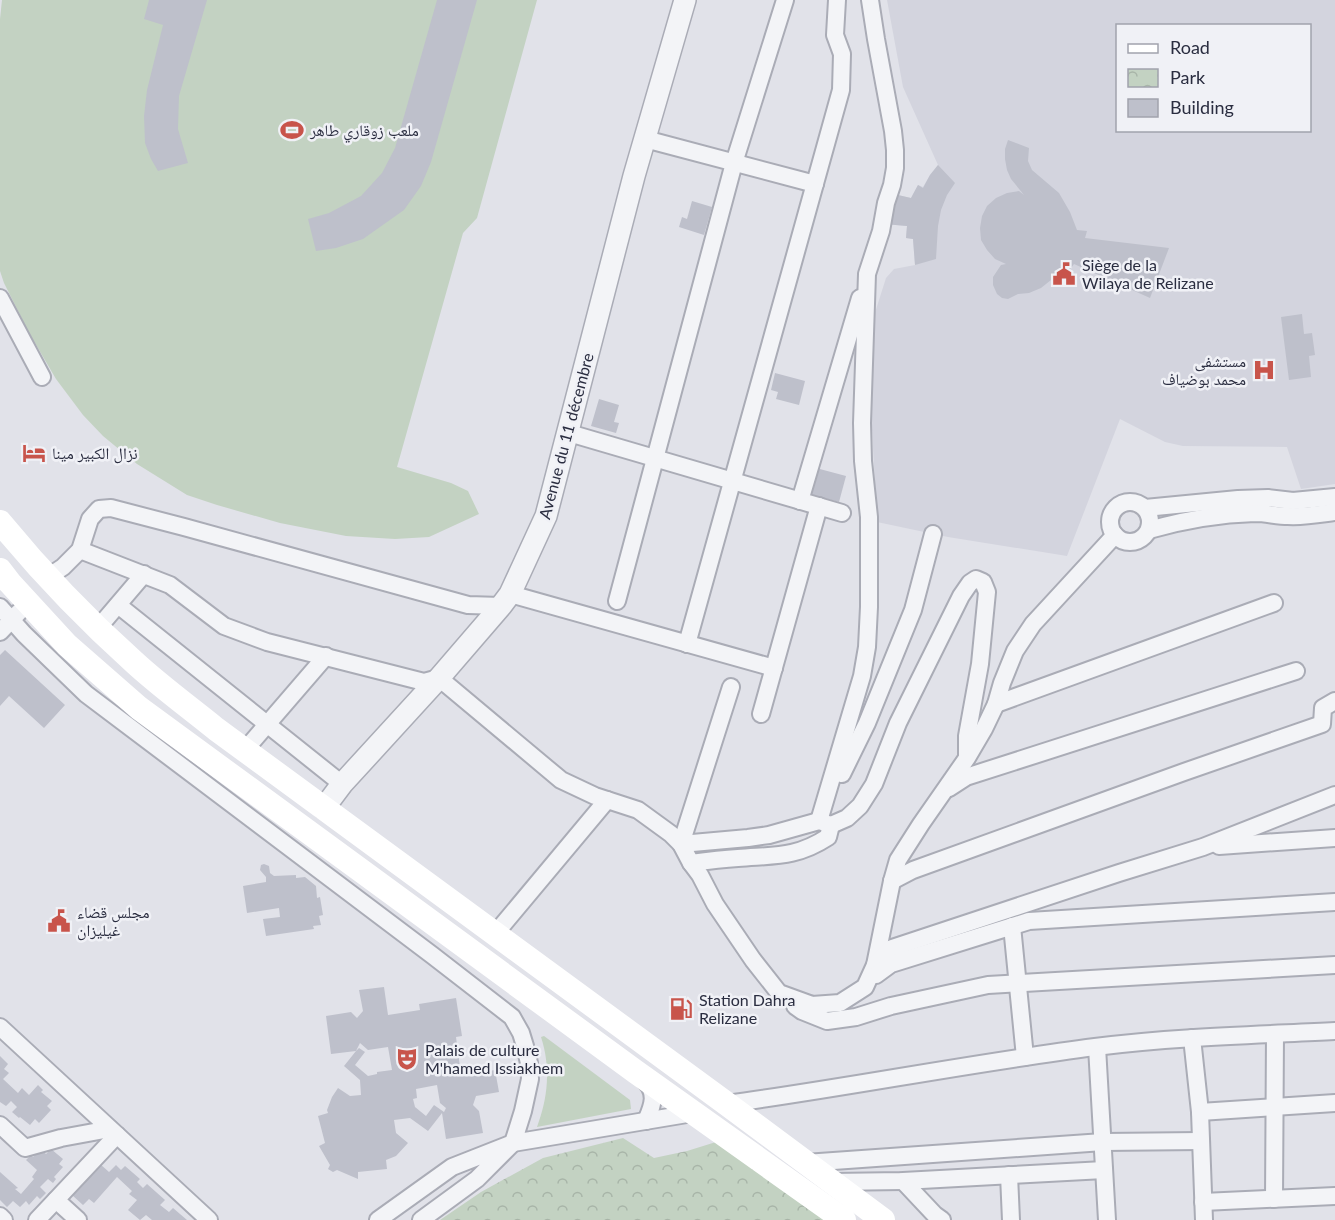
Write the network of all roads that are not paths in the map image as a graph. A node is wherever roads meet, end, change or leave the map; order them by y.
1 (685, 0) edge
2 (785, 0) edge
3 (837, 0) edge
4 (870, 0) edge
5 (645, 139) junction
6 (734, 163) junction
7 (815, 184) junction
8 (867, 274) junction
9 (0, 298) edge
10 (42, 377) dead end
11 (569, 433) junction
12 (656, 459) junction
13 (732, 481) junction
14 (1335, 497) edge
15 (800, 501) junction
16 (819, 506) junction
17 (1144, 508) junction
18 (1335, 512) edge
19 (842, 513) dead end
20 (0, 522) edge
21 (1149, 530) junction
22 (933, 534) dead end
23 (1114, 535) junction
24 (80, 549) junction
25 (0, 570) edge
26 (144, 574) junction
27 (48, 577) junction
28 (505, 600) junction
29 (617, 601) dead end
30 (28, 603) junction
31 (1274, 603) dead end
32 (118, 605) junction
33 (0, 607) edge
34 (6, 626) edge
35 (98, 628) junction
36 (687, 644) junction
37 (326, 656) junction
38 (774, 668) junction
39 (1296, 671) dead end
40 (440, 678) junction
41 (731, 687) dead end
42 (1335, 701) edge
43 (996, 704) junction
44 (761, 714) dead end
45 (267, 724) junction
46 (245, 750) junction
47 (968, 758) junction
48 (342, 784) junction
49 (946, 790) junction
50 (1335, 795) edge
51 (607, 800) junction
52 (324, 808) junction
53 (825, 823) junction
54 (1335, 838) edge
55 (681, 844) junction
56 (1203, 847) junction
57 (691, 863) junction
58 (892, 881) junction
59 (1335, 902) edge
60 (1012, 926) junction
61 (495, 934) junction
62 (875, 965) junction
63 (1335, 965) edge
64 (868, 981) junction
65 (1018, 984) junction
66 (779, 993) junction
67 (0, 1027) edge
68 (1335, 1031) edge
69 (1275, 1034) junction
70 (1192, 1038) junction
71 (1097, 1047) junction
72 (1025, 1057) junction
73 (636, 1072) junction
74 (1335, 1103) edge
75 (727, 1104) junction
76 (1275, 1107) junction
77 (1200, 1112) junction
78 (693, 1113) junction
79 (646, 1121) junction
80 (0, 1125) edge
81 (113, 1132) junction
82 (1201, 1141) junction
83 (1103, 1142) junction
84 (513, 1143) junction
85 (805, 1163) junction
86 (1104, 1170) junction
87 (1009, 1175) junction
88 (903, 1180) junction
89 (831, 1182) junction
90 (1335, 1196) edge
91 (1274, 1199) junction
92 (56, 1200) junction
93 (1203, 1202) junction
94 (37, 1220) edge
95 (78, 1220) edge
96 (209, 1220) edge
97 (378, 1220) edge
98 (421, 1220) edge
99 (844, 1220) edge
100 (883, 1220) edge
101 (942, 1220) edge
102 (1011, 1220) edge
103 (1107, 1220) edge
104 (1204, 1220) edge

1 - 5 street, Avenue du 11 décembre
2 - 6 street
3 - 7 street
4 - 8 street
5 - 6 street
5 - 11 street, Avenue du 11 décembre
6 - 7 street
6 - 12 street
7 - 13 street
8 - 15 street
8 - 53 street
9 - 10 street
11 - 12 street
11 - 28 street, Avenue du 11 décembre
12 - 13 street
12 - 29 street
13 - 15 street
13 - 36 street
14 - 17 street
15 - 16 street
16 - 19 street
16 - 38 street
17 - 21 street
17 - 23 street
18 - 21 street
20 - 27 main road
21 - 23 street
22 - 53 street
23 - 43 street
24 - 26 street
24 - 27 street
24 - 28 street
25 - 30 main road
26 - 32 street
26 - 37 street
27 - 35 main road
28 - 36 street
28 - 40 street, Avenue du 11 décembre
30 - 34 street
30 - 73 main road
31 - 43 street
32 - 35 street
32 - 45 street
33 - 34 street
34 - 84 street
35 - 46 main road
36 - 38 street
37 - 40 street
37 - 45 street
38 - 44 street
39 - 49 street
40 - 48 street, Avenue du 11 décembre
40 - 51 street
41 - 55 street
42 - 58 street
43 - 47 street
45 - 46 street
45 - 48 street
46 - 52 main road
47 - 49 street
47 - 53 street
48 - 52 street, Avenue du 11 décembre
49 - 58 street
50 - 56 street
51 - 55 street
51 - 61 street
52 - 61 main road
53 - 55 street
53 - 57 street
54 - 56 street
55 - 57 street
56 - 62 street
57 - 66 street
58 - 62 street
59 - 60 street
60 - 64 street
60 - 65 street
61 - 75 main road
62 - 64 street
63 - 65 street
64 - 66 street
65 - 66 street
65 - 72 street
67 - 81 street
68 - 69 street
69 - 70 street
69 - 76 street
70 - 71 street
70 - 77 street
71 - 72 street
71 - 83 street
72 - 75 street
73 - 78 main road
73 - 79 street
74 - 76 street
75 - 85 main road
76 - 77 street
76 - 91 street
77 - 82 street
78 - 79 street
78 - 99 main road
79 - 84 street
80 - 81 street
81 - 92 street
81 - 96 street
82 - 83 street
82 - 93 street
83 - 85 street
83 - 86 street
84 - 97 street
84 - 98 street
85 - 89 main road
86 - 87 street
86 - 103 street
87 - 88 street
87 - 102 street
88 - 89 street
88 - 101 street
89 - 100 main road
90 - 91 street
91 - 93 street
92 - 94 street
92 - 95 street
93 - 104 street

